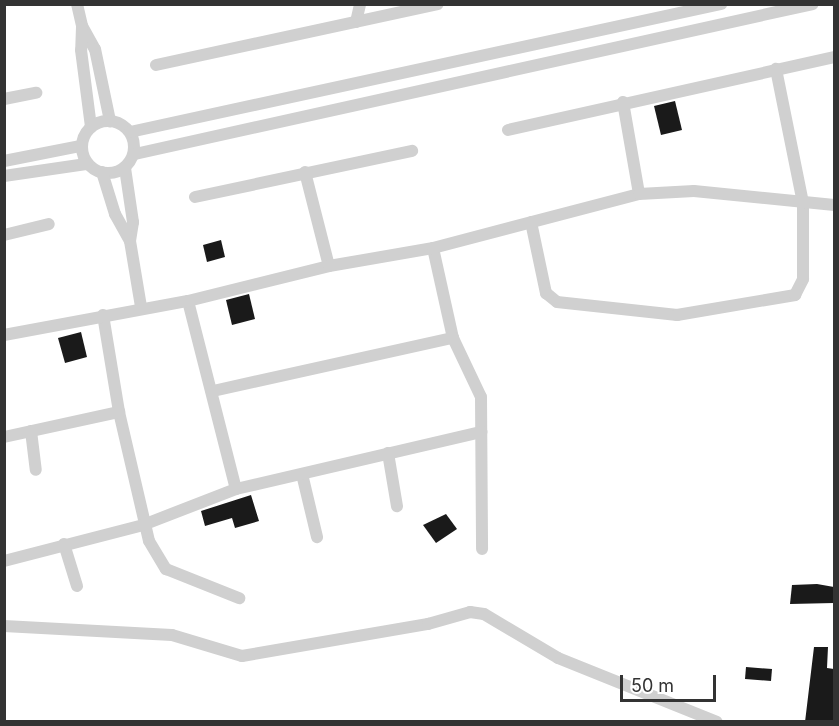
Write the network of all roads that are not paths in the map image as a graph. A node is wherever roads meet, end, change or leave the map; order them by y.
1 (77, 4) edge
2 (360, 4) edge
3 (437, 4) edge
4 (721, 4) edge
5 (813, 4) edge
6 (356, 22) junction
7 (82, 26) junction
8 (834, 57) edge
9 (156, 65) dead end
10 (777, 69) junction
11 (36, 93) dead end
12 (4, 99) edge
13 (624, 102) junction
14 (110, 121) junction
15 (91, 127) junction
16 (508, 130) dead end
17 (130, 132) junction
18 (80, 146) junction
19 (412, 151) dead end
20 (135, 154) junction
21 (4, 160) edge
22 (86, 164) junction
23 (125, 168) junction
24 (102, 172) junction
25 (305, 172) junction
26 (4, 176) edge
27 (639, 194) junction
28 (195, 197) dead end
29 (803, 203) junction
30 (834, 205) edge
31 (531, 222) junction
32 (49, 225) dead end
33 (4, 235) edge
34 (129, 241) junction
35 (434, 248) junction
36 (329, 266) junction
37 (188, 301) junction
38 (141, 307) junction
39 (103, 315) junction
40 (4, 335) edge
41 (453, 338) junction
42 (213, 391) junction
43 (119, 412) junction
44 (32, 431) junction
45 (481, 432) junction
46 (4, 437) edge
47 (388, 453) junction
48 (36, 470) dead end
49 (302, 474) junction
50 (236, 489) junction
51 (397, 506) dead end
52 (143, 525) junction
53 (317, 537) dead end
54 (64, 544) junction
55 (482, 549) dead end
56 (4, 561) edge
57 (77, 586) dead end
58 (238, 598) dead end
59 (4, 626) edge
60 (717, 722) edge

1 - 7 street
2 - 6 street
3 - 6 street
4 - 17 street
5 - 20 street
6 - 9 street
7 - 14 street
7 - 15 street
8 - 10 street
10 - 13 street
10 - 29 street
11 - 12 street
13 - 16 street
13 - 27 street
14 - 15 street
14 - 17 street
15 - 18 street
17 - 20 street
18 - 21 street
18 - 22 street
19 - 25 street
20 - 23 street
22 - 24 street
22 - 26 street
23 - 24 street
23 - 34 street
24 - 34 street
25 - 28 street
25 - 36 street
27 - 29 street
27 - 31 street
29 - 30 street
29 - 31 street
31 - 35 street
32 - 33 street
34 - 38 street
35 - 36 street
35 - 41 street
36 - 37 street
37 - 38 street
37 - 42 street
38 - 39 street
39 - 40 street
39 - 43 street
41 - 42 street
41 - 45 street
42 - 50 street
43 - 44 street
43 - 52 street
44 - 46 street
44 - 48 street
45 - 47 street
45 - 55 street
47 - 49 street
47 - 51 street
49 - 50 street
49 - 53 street
50 - 52 street
52 - 54 street
52 - 58 street
54 - 56 street
54 - 57 street
59 - 60 street

